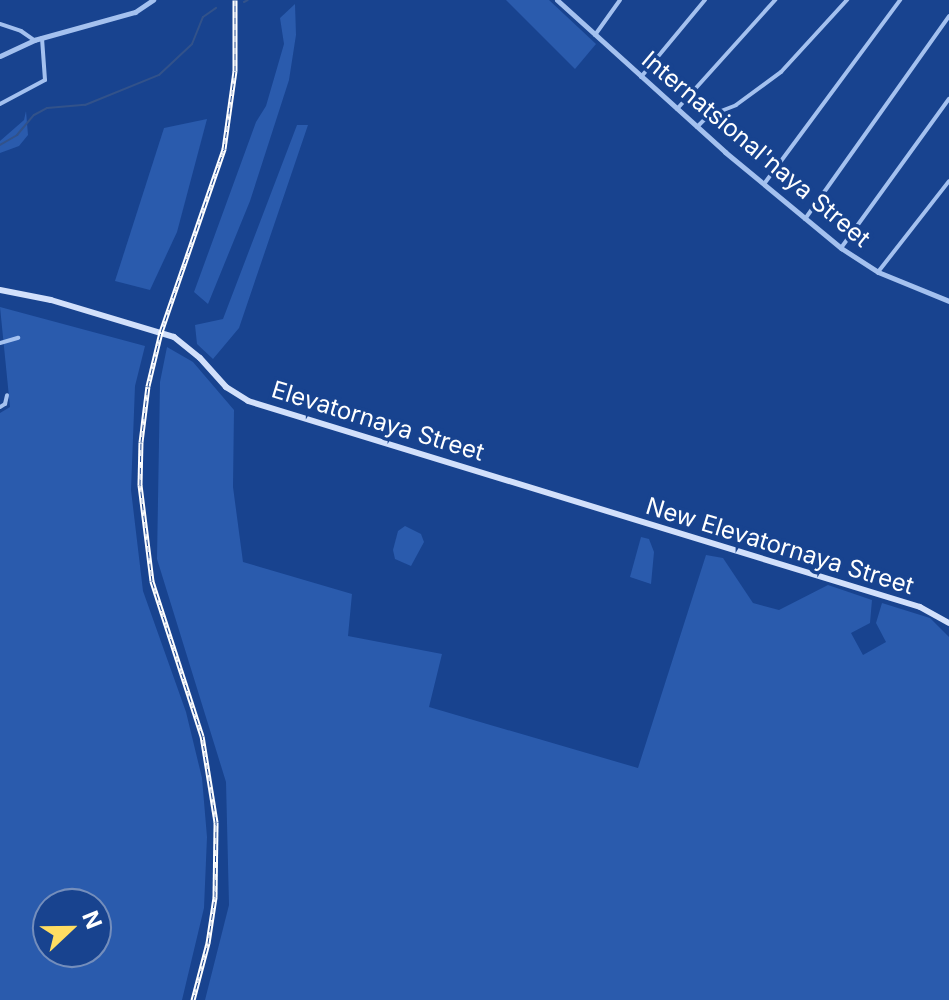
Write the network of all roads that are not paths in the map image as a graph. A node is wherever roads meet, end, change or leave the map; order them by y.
1 (153, 0) edge
2 (557, 0) edge
3 (620, 0) edge
4 (705, 0) edge
5 (775, 0) edge
6 (847, 0) edge
7 (900, 0) edge
8 (949, 16) edge
9 (0, 24) edge
10 (595, 35) junction
11 (42, 38) junction
12 (34, 40) junction
13 (0, 56) edge
14 (641, 77) junction
15 (949, 99) edge
16 (0, 104) edge
17 (677, 109) junction
18 (697, 127) junction
19 (949, 181) edge
20 (764, 184) junction
21 (805, 219) junction
22 (841, 248) junction
23 (878, 272) junction
24 (0, 290) edge
25 (949, 301) edge
26 (18, 338) dead end
27 (0, 343) edge
28 (7, 395) dead end
29 (0, 407) edge
30 (599, 510) joint
31 (949, 623) edge

1 - 11 street
2 - 10 street, Internatsional'naya Street
3 - 10 street
4 - 14 street
5 - 17 street
6 - 18 street
7 - 20 street
8 - 21 street
9 - 12 street
10 - 14 street, Internatsional'naya Street
11 - 12 street
11 - 16 street
12 - 13 street
14 - 17 street, Internatsional'naya Street
15 - 22 street
17 - 18 street, Internatsional'naya Street
18 - 20 street, Internatsional'naya Street
19 - 23 street
20 - 21 street, Internatsional'naya Street
21 - 22 street, Internatsional'naya Street
22 - 23 street, Internatsional'naya Street
23 - 25 street, Internatsional'naya Street
24 - 30 main road, Elevatornaya Street
26 - 27 street
28 - 29 street
30 - 31 main road, New Elevatornaya Street

